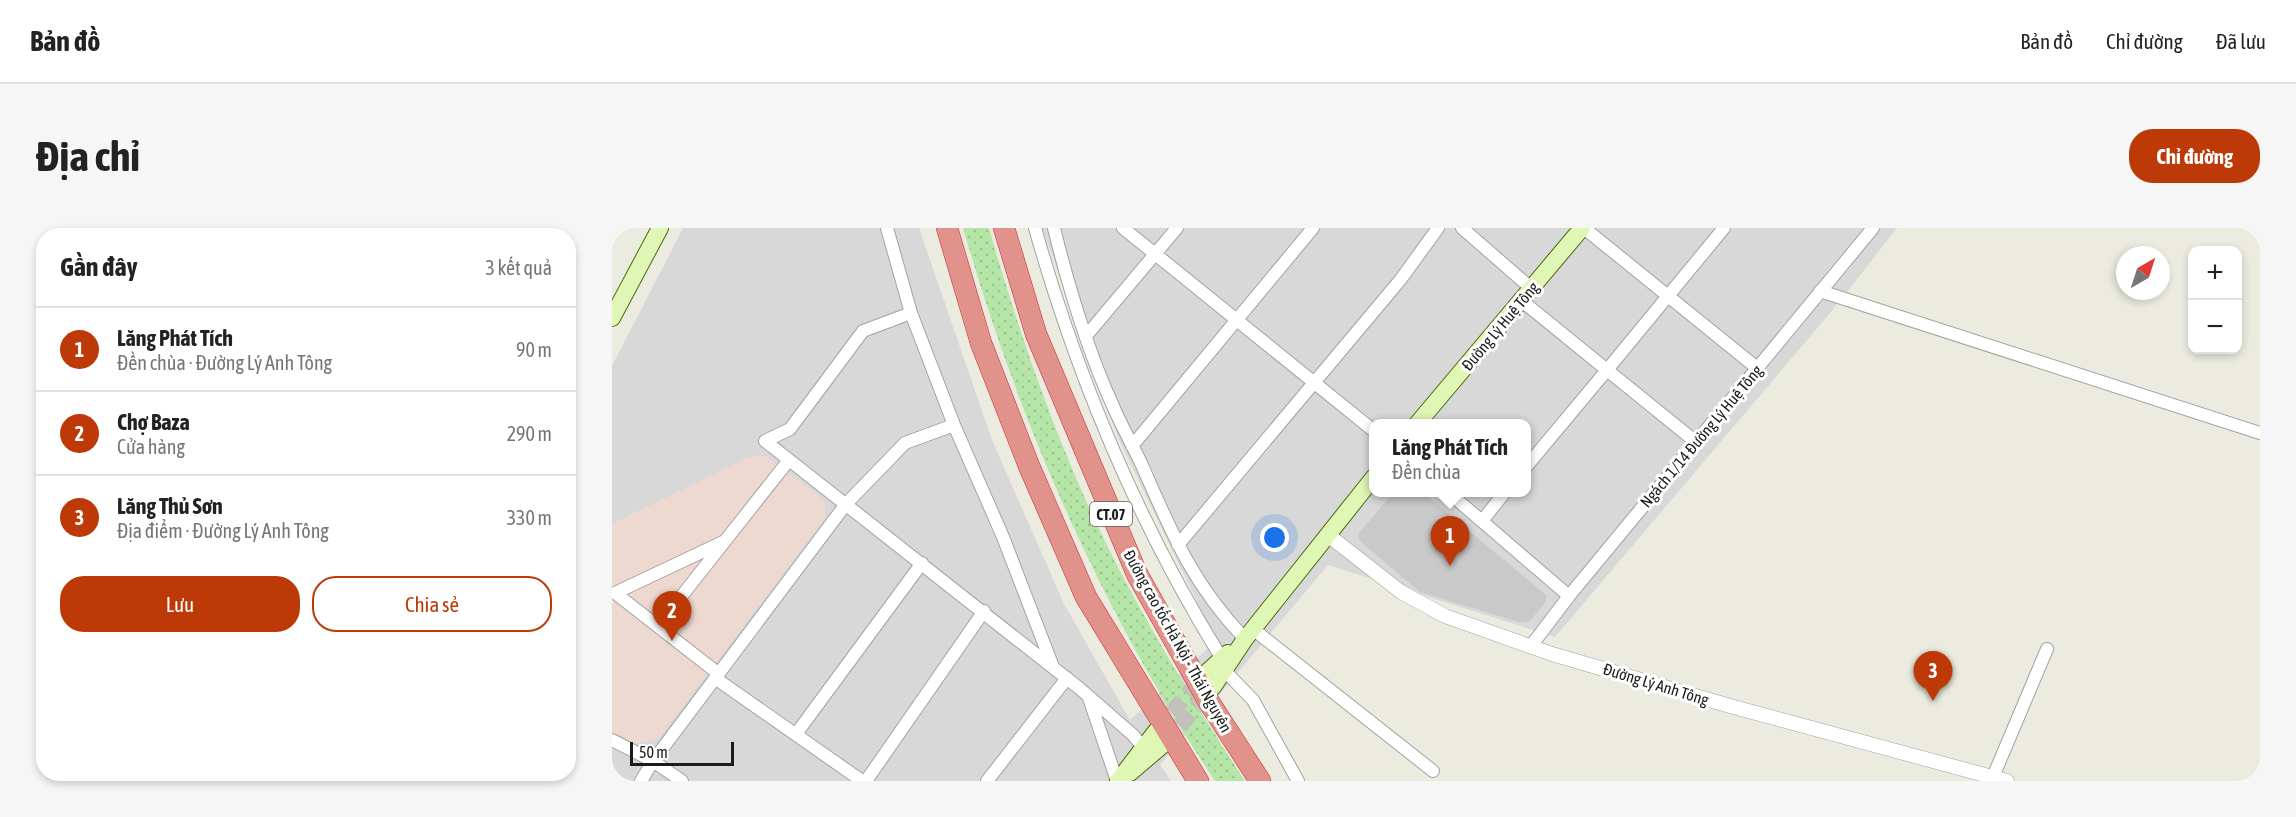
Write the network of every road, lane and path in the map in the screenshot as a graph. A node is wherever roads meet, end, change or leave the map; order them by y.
1 (660, 228) edge
2 (887, 228) edge
3 (946, 228) edge
4 (1004, 228) edge
5 (1035, 228) edge
6 (1054, 228) edge
7 (1124, 228) edge
8 (1177, 228) edge
9 (1313, 228) edge
10 (1438, 228) edge
11 (1462, 228) edge
12 (1583, 228) edge
13 (1724, 228) edge
14 (1873, 228) edge
15 (1156, 255) junction
16 (1820, 291) junction
17 (1527, 295) junction
18 (1668, 295) junction
19 (911, 313) junction
20 (612, 318) edge
21 (1238, 322) junction
22 (1086, 336) junction
23 (1757, 368) junction
24 (1607, 370) junction
25 (1314, 384) junction
26 (1420, 419) edge
27 (954, 425) junction
28 (1369, 427) edge
29 (2260, 433) edge
30 (1696, 442) junction
31 (1132, 446) junction
32 (789, 460) junction
33 (1531, 462) edge
34 (1369, 483) edge
35 (1454, 497) edge
36 (1501, 497) edge
37 (846, 504) junction
38 (1482, 521) junction
39 (1328, 535) junction
40 (725, 541) junction
41 (1178, 545) junction
42 (922, 563) junction
43 (1569, 596) junction
44 (984, 611) junction
45 (658, 626) junction
46 (1249, 634) junction
47 (1530, 646) junction
48 (2047, 649) dead end
49 (1223, 664) junction
50 (1054, 668) junction
51 (717, 676) junction
52 (1066, 678) junction
53 (1208, 681) tunnel mouth
54 (1089, 697) junction
55 (796, 734) junction
56 (1160, 738) tunnel mouth
57 (612, 740) edge
58 (1147, 753) junction
59 (653, 761) junction
60 (1433, 771) dead end
61 (1993, 777) junction
62 (641, 781) edge
63 (682, 781) edge
64 (864, 781) edge
65 (987, 781) edge
66 (1118, 781) edge
67 (1198, 781) edge
68 (1260, 781) edge
69 (1299, 781) edge
70 (2007, 781) edge

1 - 20 main road
2 - 19 street
3 - 67 highway
4 - 68 highway, Đường cao tốc Hà Nội - Thái Nguyên / CT.07
5 - 49 street
6 - 22 street
7 - 15 street
8 - 15 street
9 - 21 street
10 - 25 street
11 - 17 street
12 - 17 main road, Đường Lý Huệ Tông
12 - 18 street
13 - 18 street
14 - 16 street, Ngách 1/14 Đường Lý Huệ Tông
15 - 21 street
15 - 22 street
16 - 23 street, Ngách 1/14 Đường Lý Huệ Tông
16 - 29 street
17 - 24 street
17 - 26 main road, Đường Lý Huệ Tông
18 - 23 street
18 - 24 street
19 - 27 street
19 - 32 street
21 - 25 street
21 - 31 street
22 - 31 street
23 - 30 street, Ngách 1/14 Đường Lý Huệ Tông
24 - 30 street
24 - 33 street
25 - 28 street
25 - 41 street
27 - 37 street
27 - 50 street
30 - 43 street, Ngách 1/14 Đường Lý Huệ Tông
31 - 41 street
32 - 37 street
32 - 40 street
34 - 39 main road
35 - 38 street
36 - 38 street
37 - 42 street
37 - 51 street
38 - 43 street
39 - 46 main road
39 - 47 street, Đường Lý Anh Tông
40 - 45 street
40 - 45 street
41 - 46 street
42 - 44 street
42 - 55 street
43 - 47 street, Ngách 1/14 Đường Lý Huệ Tông
44 - 50 street
44 - 64 street
45 - 51 street
46 - 49 main road
46 - 60 street
47 - 61 street, Đường Lý Anh Tông
48 - 61 street
49 - 53 main road
49 - 69 street
50 - 52 street
51 - 55 street
51 - 59 street
52 - 54 street
52 - 65 street
54 - 58 street
54 - 66 street
55 - 64 street
56 - 58 main road
57 - 59 street
58 - 66 main road
59 - 62 street
59 - 63 street
61 - 70 street, Đường Lý Anh Tông

